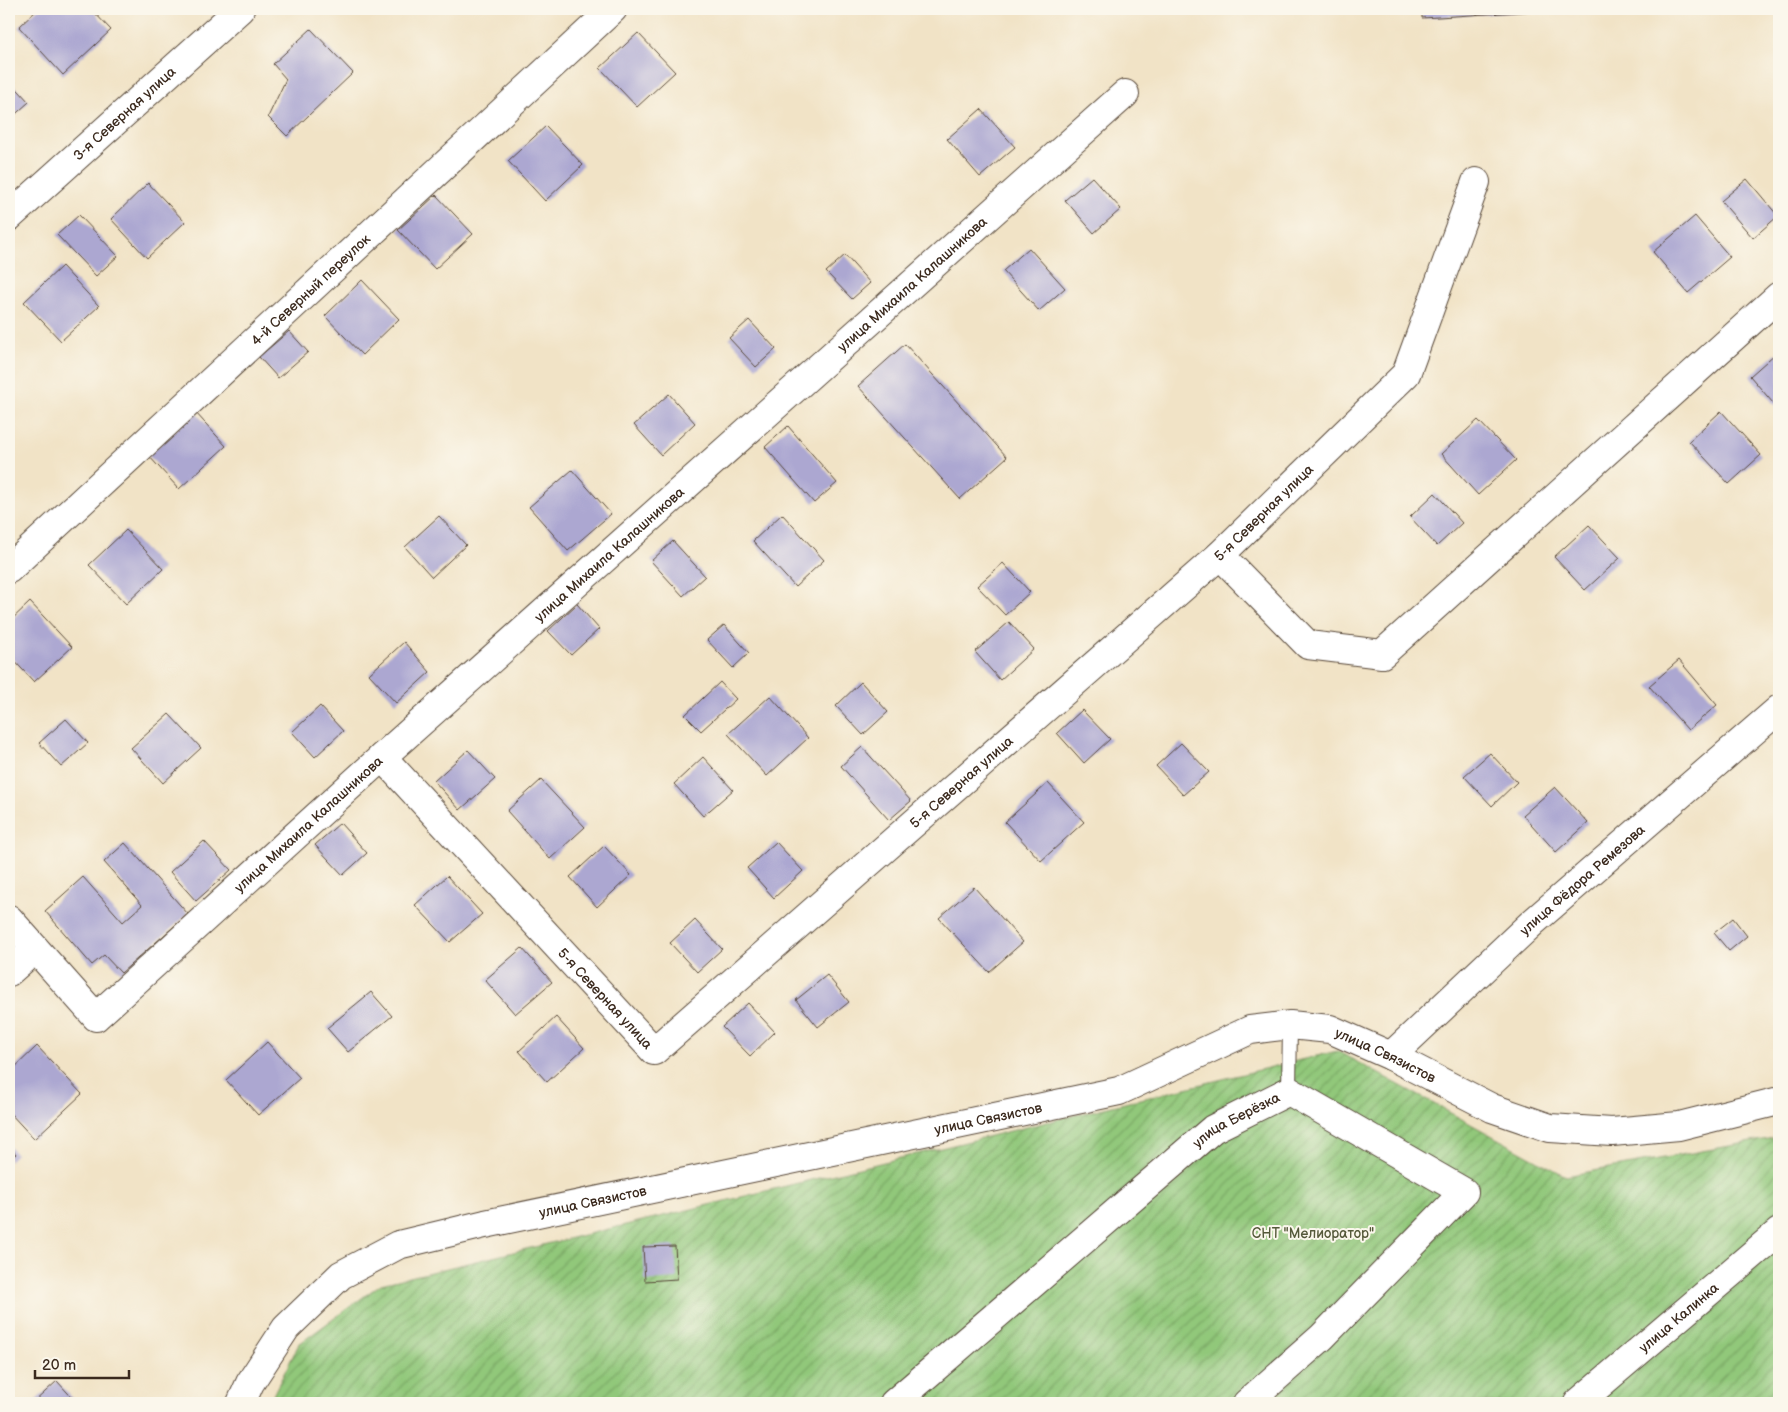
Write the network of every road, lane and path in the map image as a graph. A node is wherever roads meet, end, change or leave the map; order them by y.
1 (240, 9) edge
2 (613, 9) edge
3 (1125, 94) dead end
4 (1476, 182) dead end
5 (9, 217) edge
6 (1779, 296) edge
7 (1220, 556) junction
8 (9, 569) edge
9 (1779, 709) edge
10 (382, 757) junction
11 (9, 919) edge
12 (35, 949) junction
13 (9, 972) edge
14 (1290, 1025) junction
15 (1391, 1056) junction
16 (1289, 1091) junction
17 (1779, 1101) edge
18 (1779, 1232) edge
19 (240, 1403) edge
20 (894, 1403) edge
21 (1247, 1403) edge
22 (1578, 1403) edge

1 - 5 street, 3-я Северная улица
2 - 8 street, 4-й Северный переулок
3 - 10 street, улица Михаила Калашникова
4 - 7 street, 5-я Северная улица
6 - 7 street
7 - 10 street, 5-я Северная улица
9 - 15 street, улица Фёдора Ремезова
10 - 12 street, улица Михаила Калашникова
11 - 12 street
12 - 13 street
14 - 15 street, улица Связистов
14 - 16 lane
14 - 19 street, улица Связистов
15 - 17 street, улица Связистов
16 - 20 street, улица Берёзка
16 - 21 street, улица Берёзка
18 - 22 street, улица Калинка

